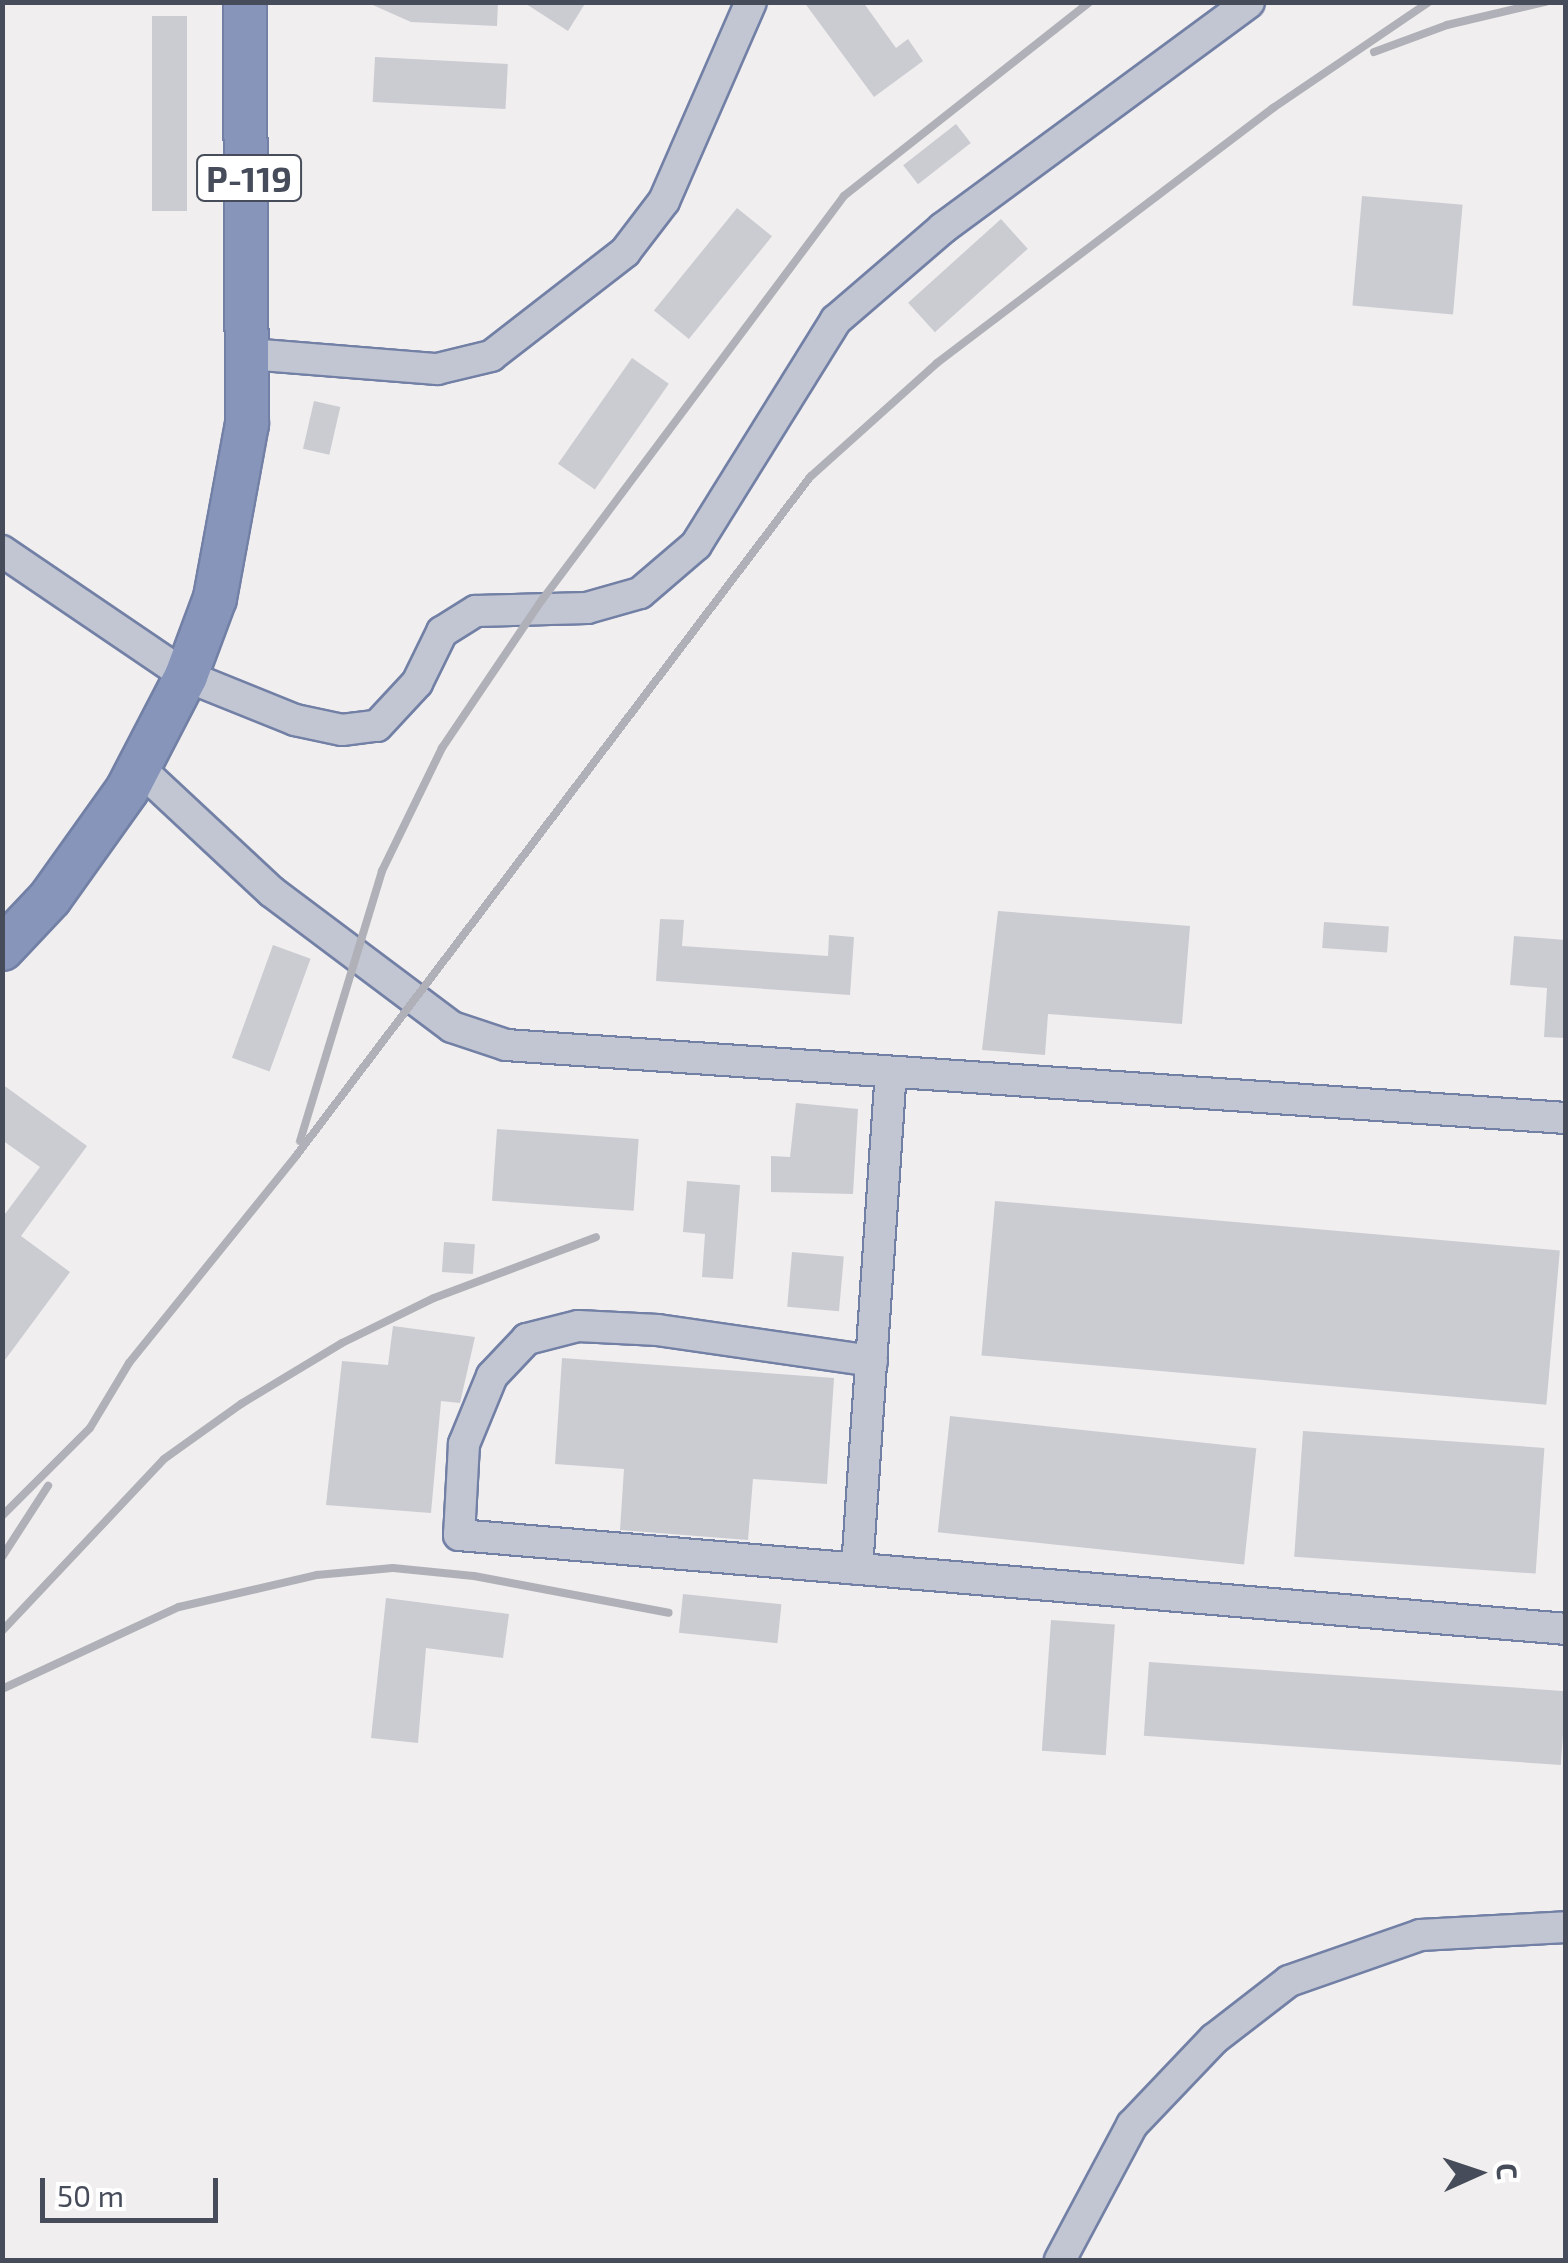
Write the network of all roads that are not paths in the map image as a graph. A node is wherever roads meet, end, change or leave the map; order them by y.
1 (245, 2) edge
2 (751, 2) edge
3 (1248, 2) edge
4 (249, 354) junction
5 (4, 557) edge
6 (186, 676) junction
7 (140, 769) junction
8 (2, 948) edge
9 (891, 1074) junction
10 (1566, 1118) edge
11 (872, 1361) junction
12 (857, 1568) junction
13 (1566, 1628) edge
14 (1566, 1927) edge
15 (1060, 2260) edge

1 - 4 highway, Р-119
2 - 4 street
3 - 6 street
4 - 6 highway, Р-119
5 - 6 street
6 - 7 highway, Р-119
7 - 8 highway, Р-119
7 - 9 street
9 - 10 street
9 - 11 street
11 - 12 street
11 - 12 street
12 - 13 street
14 - 15 street

